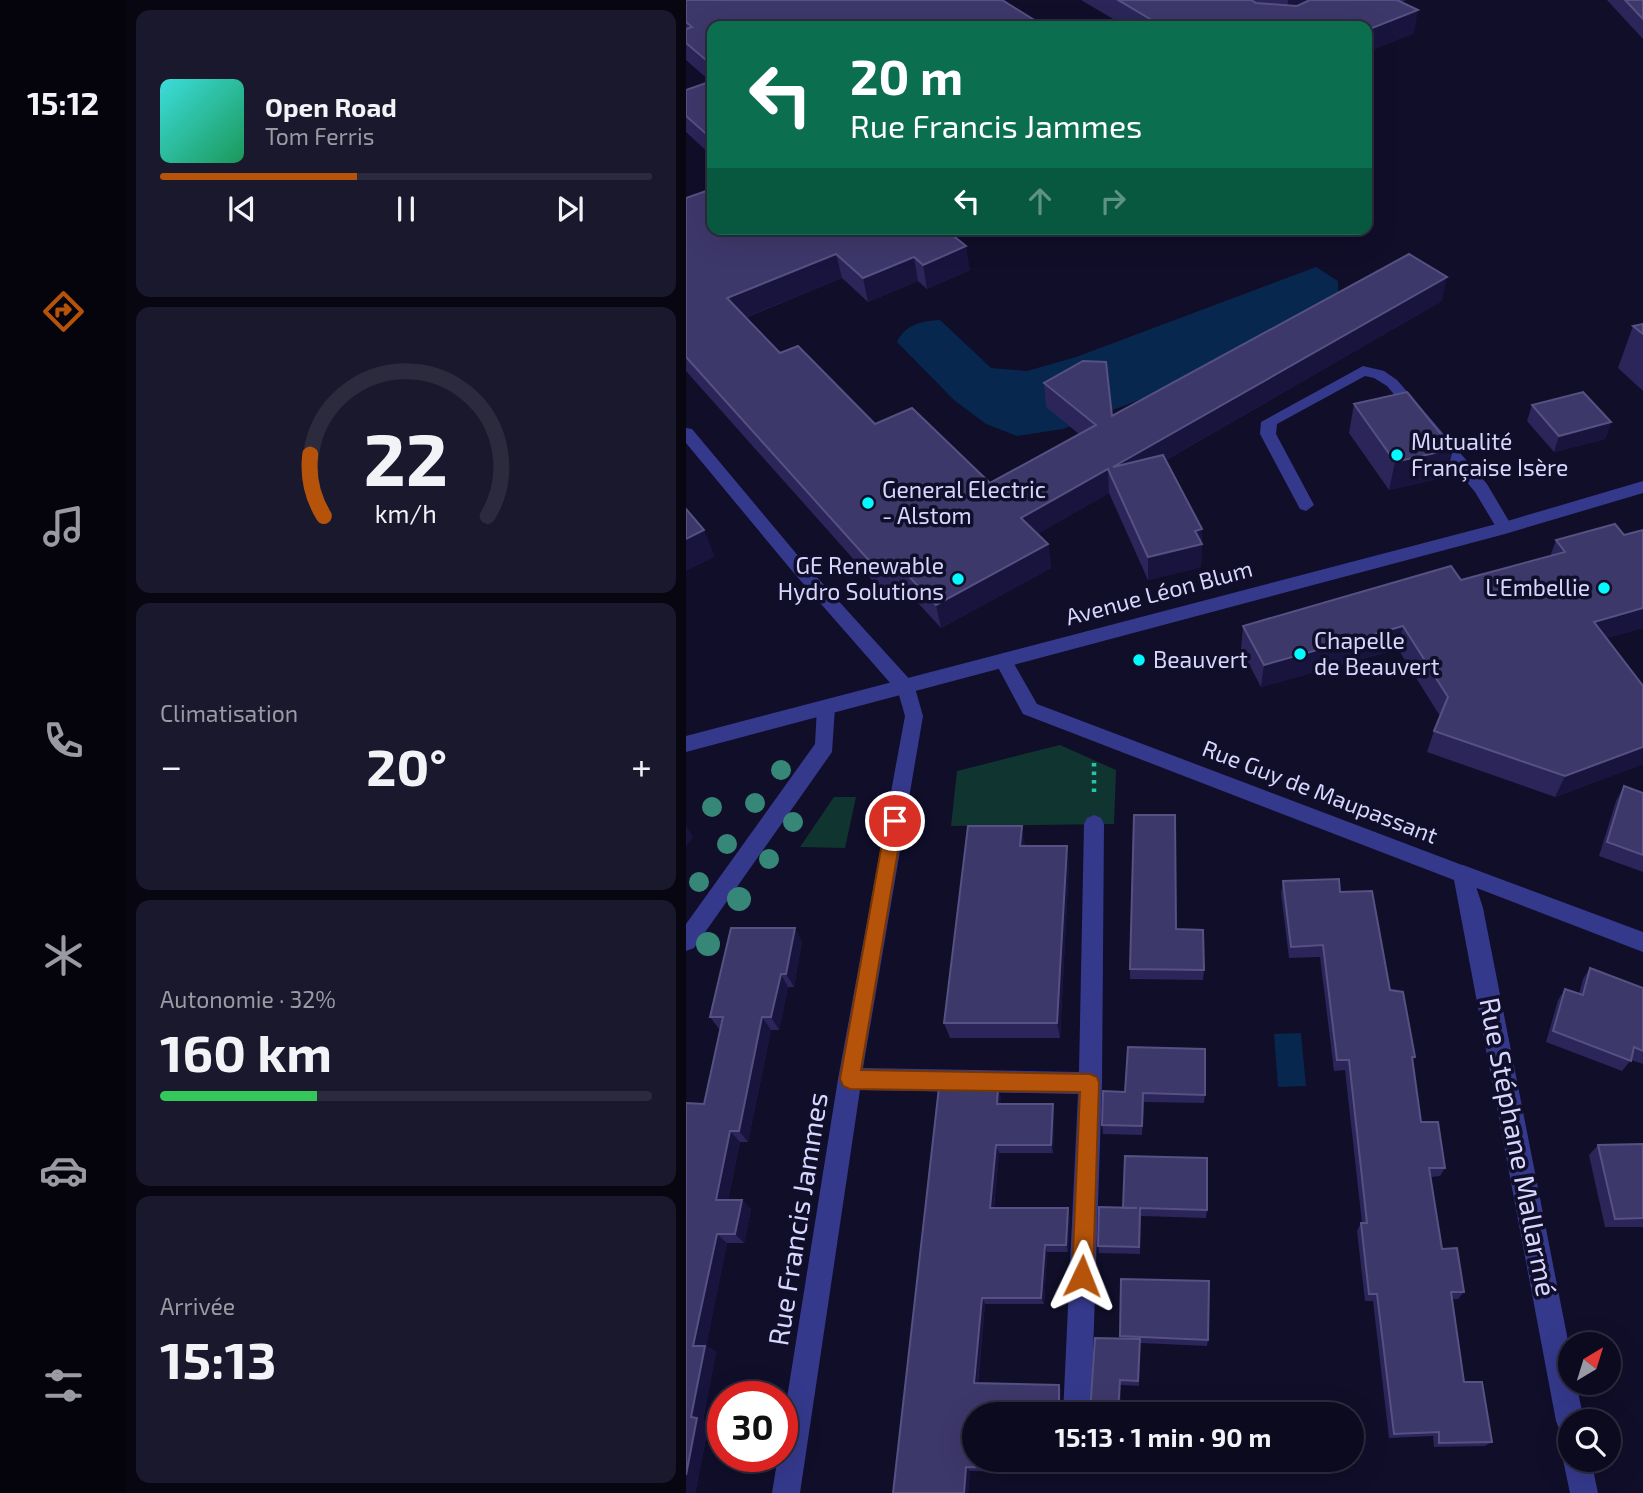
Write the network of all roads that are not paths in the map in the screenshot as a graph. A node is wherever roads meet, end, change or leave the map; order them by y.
1 (686, 433) edge
2 (1643, 487) edge
3 (1306, 505) dead end
4 (1505, 528) junction
5 (1003, 660) junction
6 (906, 688) junction
7 (826, 707) junction
8 (686, 744) edge
9 (1094, 824) road end
10 (1463, 874) junction
11 (686, 941) edge
12 (1643, 942) edge
13 (850, 1079) junction
14 (1090, 1083) junction
15 (1077, 1402) edge
16 (1568, 1409) edge
17 (1580, 1472) edge
18 (786, 1493) edge
19 (1584, 1493) edge

1 - 6 street
2 - 4 street, Avenue Léon Blum
3 - 4 street
4 - 5 street, Avenue Léon Blum
5 - 6 street, Avenue Léon Blum
5 - 10 street, Rue Guy de Maupassant
6 - 7 street, Avenue Léon Blum
6 - 13 street, Rue Francis Jammes
7 - 8 street, Avenue Léon Blum
7 - 11 street
9 - 14 street
10 - 12 street, Rue Guy de Maupassant
10 - 16 street, Rue Stéphane Mallarmé
13 - 14 street, Rue Francis Jammes
13 - 18 street, Rue Francis Jammes
14 - 15 street
17 - 19 street

